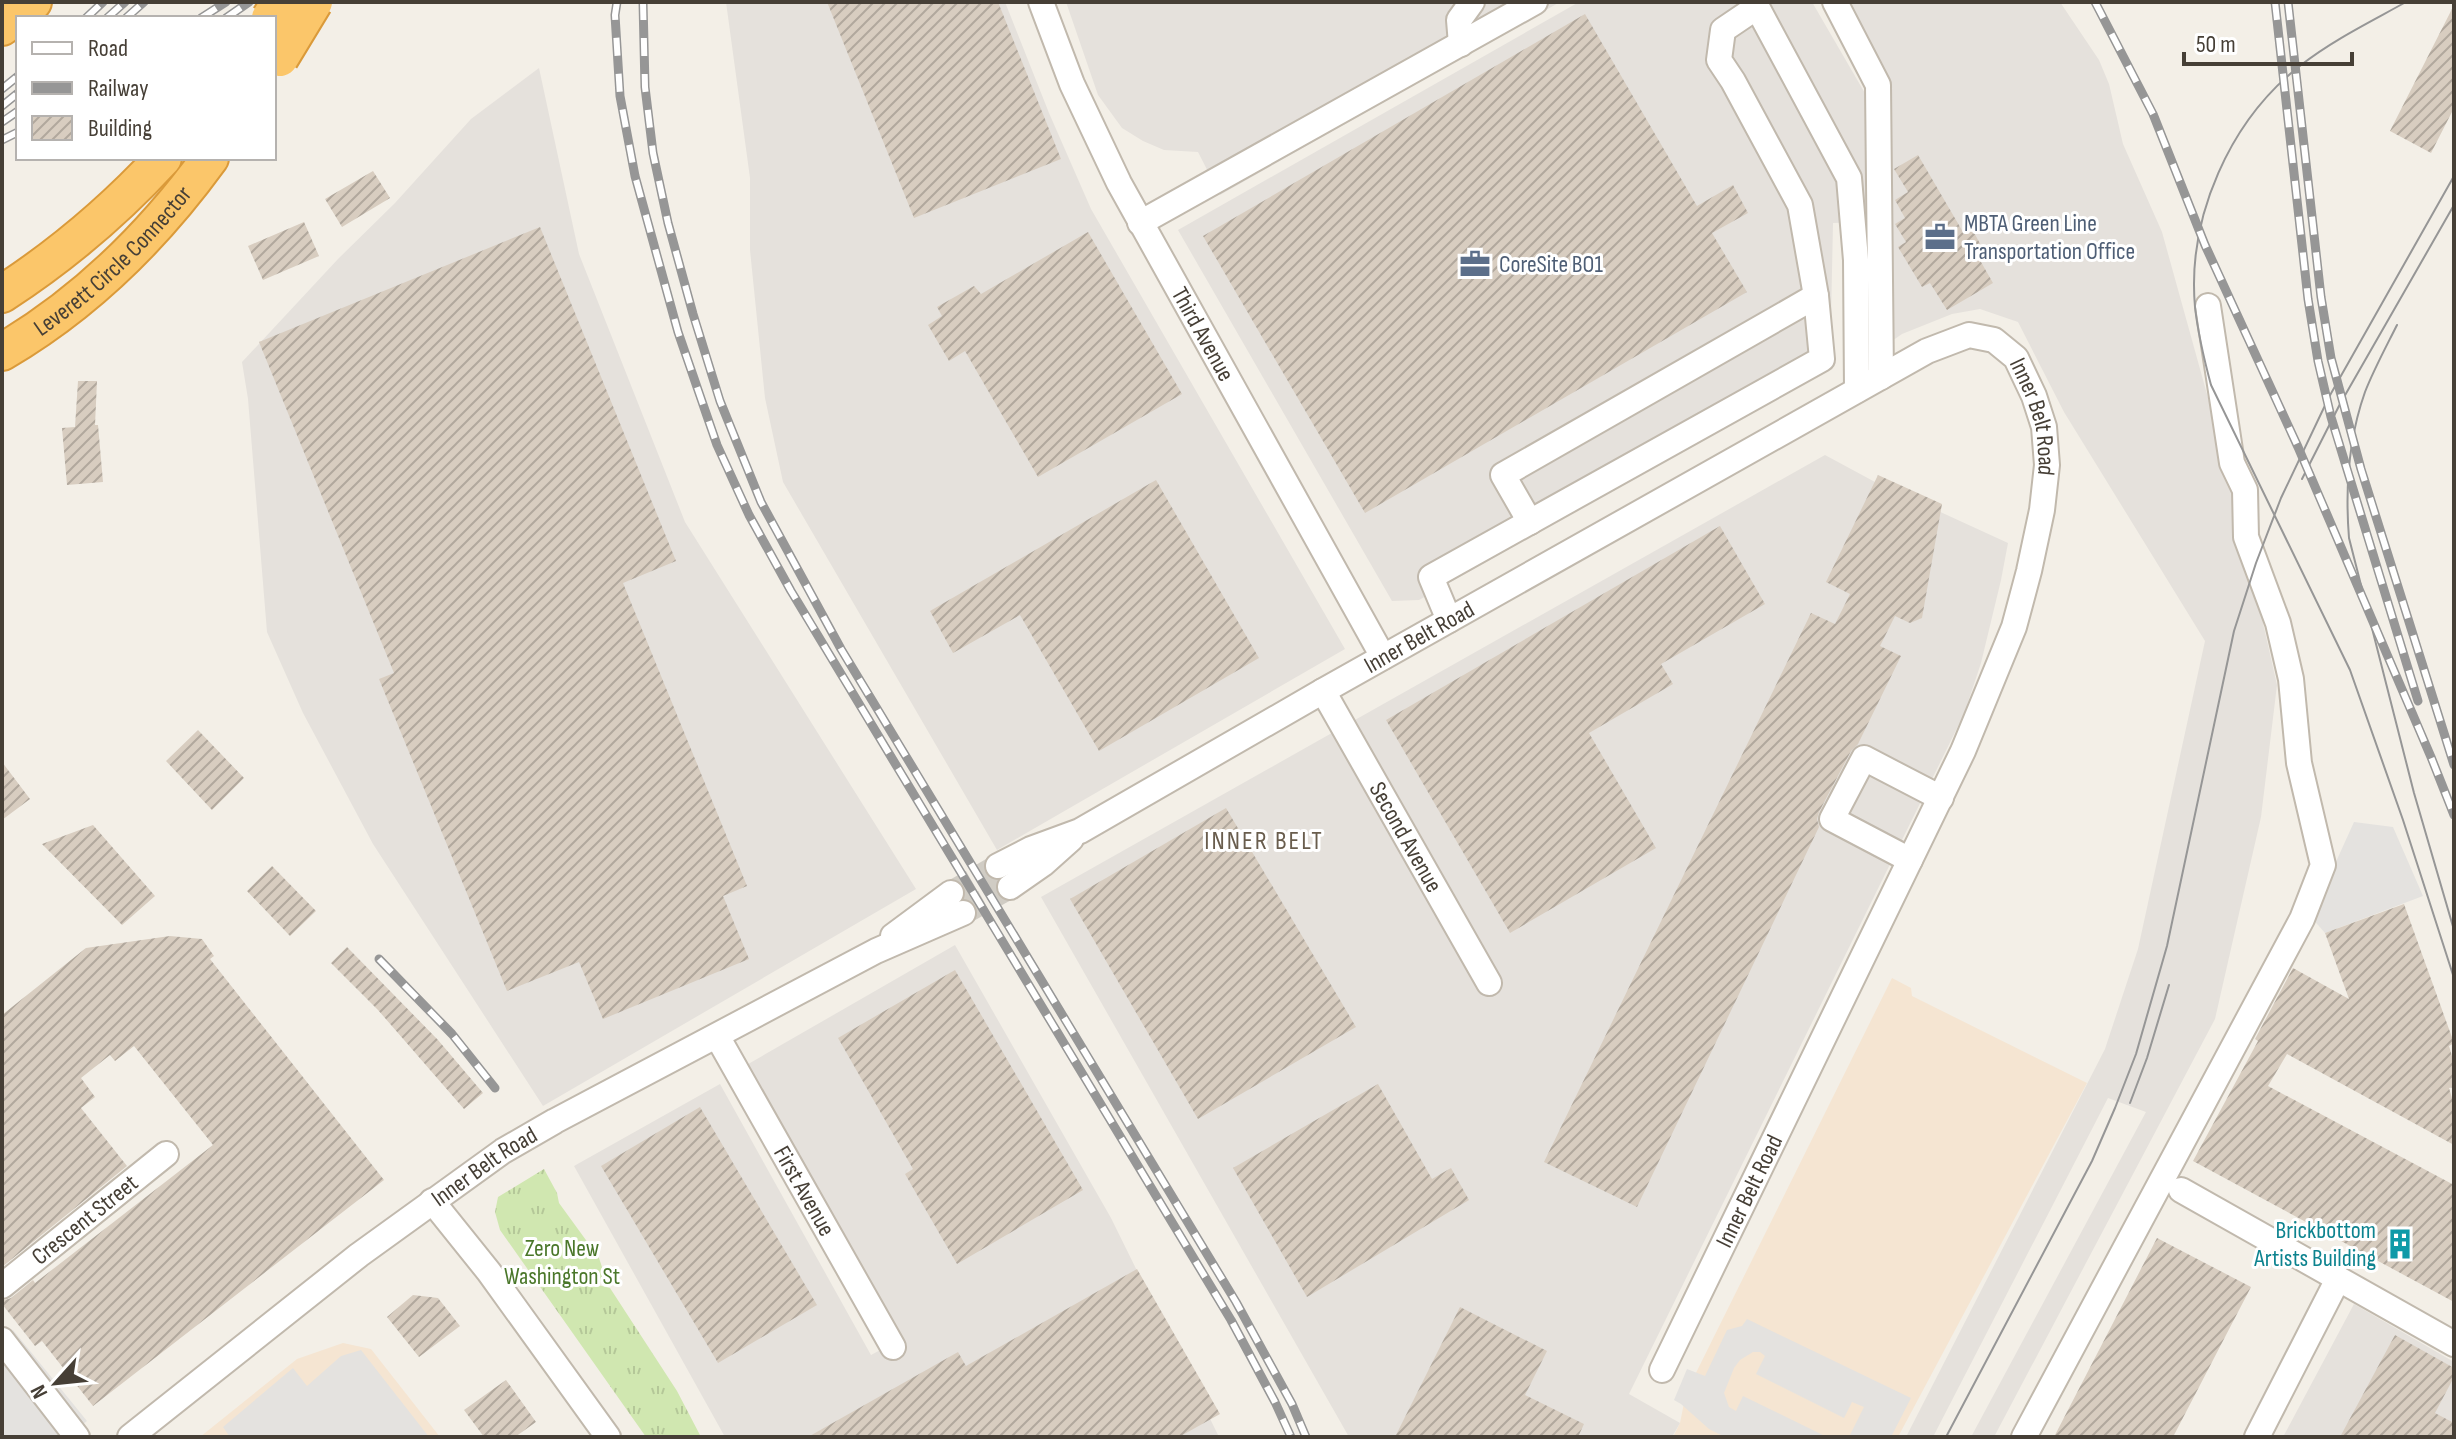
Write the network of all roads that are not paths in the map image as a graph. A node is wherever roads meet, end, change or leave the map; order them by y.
1 (33, 2) edge
2 (45, 2) edge
3 (314, 2) edge
4 (1041, 2) edge
5 (1472, 2) edge
6 (1535, 2) edge
7 (1835, 2) edge
8 (28, 16) edge
9 (2, 27) edge
10 (1461, 44) junction
11 (276, 64) edge
12 (161, 160) edge
13 (208, 160) edge
14 (1140, 223) junction
15 (2, 294) edge
16 (1816, 296) junction
17 (2208, 306) dead end
18 (2, 352) edge
19 (1881, 377) junction
20 (1857, 390) junction
21 (1530, 522) junction
22 (1449, 620) junction
23 (1383, 657) junction
24 (1323, 691) junction
25 (1941, 798) junction
26 (1910, 860) junction
27 (1004, 876) tunnel mouth
28 (957, 903) tunnel mouth
29 (1489, 983) dead end
30 (717, 1036) junction
31 (166, 1154) dead end
32 (2181, 1190) dead end
33 (432, 1201) junction
34 (2338, 1279) junction
35 (2, 1286) edge
36 (2, 1340) edge
37 (2454, 1344) edge
38 (893, 1347) dead end
39 (1662, 1370) dead end
40 (77, 1437) edge
41 (130, 1437) edge
42 (608, 1437) edge
43 (2024, 1437) edge
44 (2257, 1437) edge

1 - 9 highway
2 - 8 highway
3 - 11 highway, bridge
4 - 14 street, Third Avenue
5 - 10 street
6 - 10 street
7 - 19 street
10 - 14 street
12 - 15 highway, Leverett Circle Connector
13 - 18 highway, Leverett Circle Connector
14 - 23 street, Third Avenue
16 - 20 street
16 - 21 street
16 - 21 street
17 - 43 street
19 - 20 street, Inner Belt Road
19 - 25 street, Inner Belt Road
20 - 22 street, Inner Belt Road
21 - 22 street
22 - 23 street, Inner Belt Road
23 - 24 street, Inner Belt Road
24 - 27 street, Inner Belt Road
24 - 29 street, Second Avenue
25 - 26 street, Inner Belt Road
25 - 26 street
26 - 39 street, Inner Belt Road
28 - 30 street, Inner Belt Road
30 - 33 street, Inner Belt Road
30 - 38 street, First Avenue
31 - 35 street, Crescent Street
32 - 34 street
33 - 41 street, Inner Belt Road
33 - 42 street
34 - 37 street
34 - 44 street
36 - 40 street

